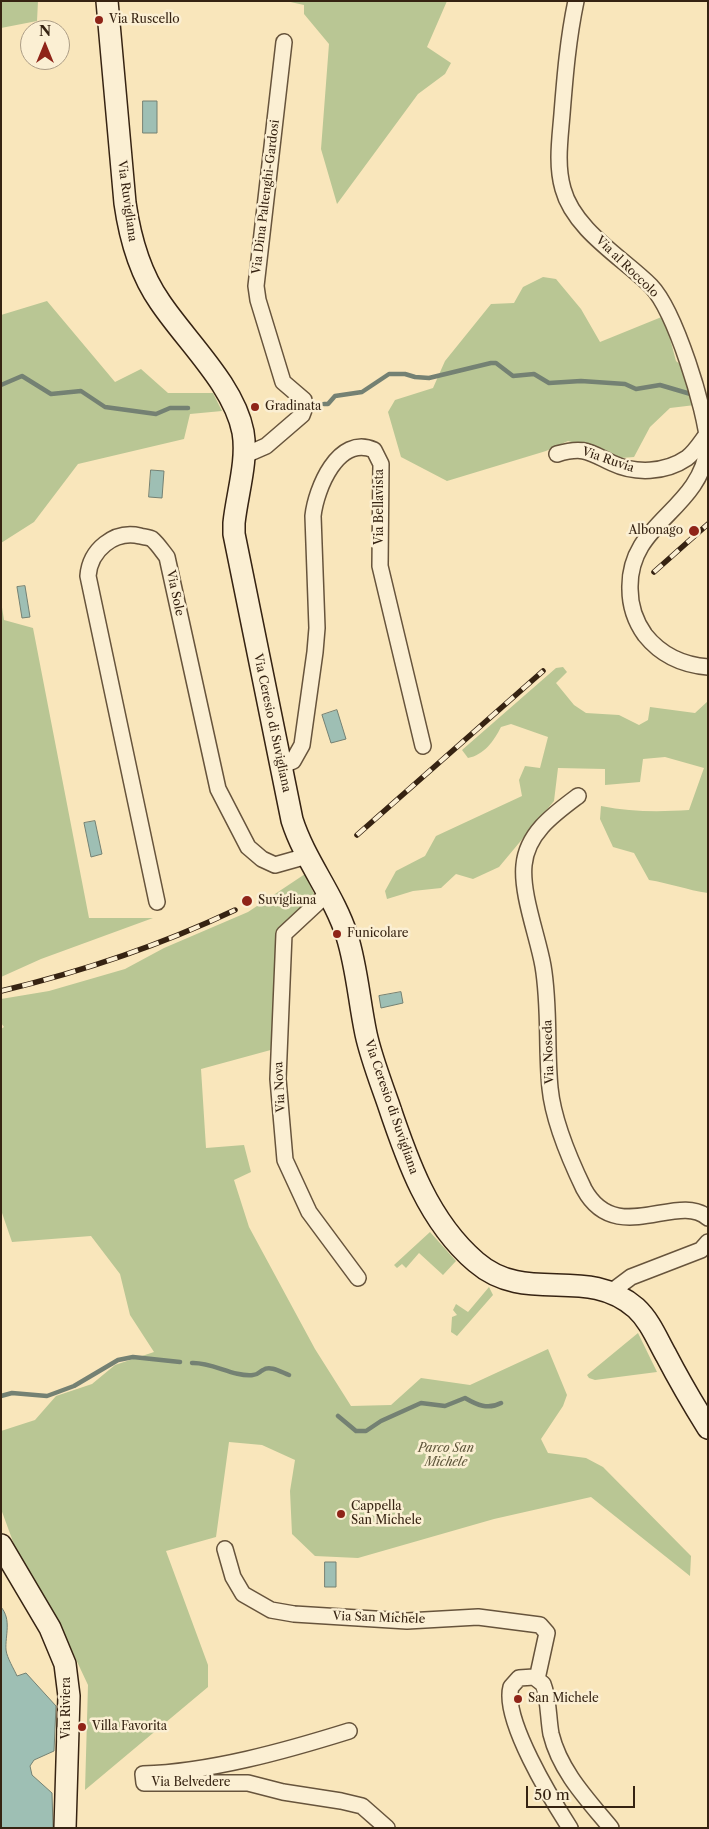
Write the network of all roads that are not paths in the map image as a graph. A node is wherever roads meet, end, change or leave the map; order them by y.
1 (107, 1) edge
2 (576, 1) edge
3 (284, 42) dead end
4 (232, 403) joint
5 (708, 442) edge
6 (557, 454) dead end
7 (242, 456) junction
8 (708, 667) edge
9 (423, 746) dead end
10 (281, 766) junction
11 (578, 796) dead end
12 (307, 856) junction
13 (327, 894) junction
14 (157, 902) dead end
15 (708, 1218) edge
16 (708, 1242) edge
17 (358, 1278) dead end
18 (611, 1292) junction
19 (708, 1428) edge
20 (1, 1545) edge
21 (225, 1548) dead end
22 (537, 1679) junction
23 (349, 1731) dead end
24 (65, 1828) edge
25 (387, 1828) edge
26 (570, 1828) edge
27 (611, 1828) edge

1 - 4 main road, Via Ruvigliana
2 - 5 street, Via al Roccolo
3 - 7 street, Via Dina Paltenghi-Gardosi
4 - 7 main road, Via Ceresio di Suvigliana
5 - 6 street, Via Ruvia
5 - 8 street, Via al Roccolo
7 - 10 main road, Via Ceresio di Suvigliana
9 - 10 street, Via Bellavista
10 - 12 main road, Via Ceresio di Suvigliana
11 - 15 street, Via Noseda
12 - 13 main road, Via Ceresio di Suvigliana
12 - 14 street, Via Sole
13 - 17 street, Via Nova
13 - 18 main road, Via Ceresio di Suvigliana
16 - 18 street
18 - 19 main road, Via Ceresio di Suvigliana
20 - 24 main road, Via Riviera
21 - 22 street, Via San Michele
22 - 26 street
22 - 27 street
23 - 25 street, Via Belvedere

